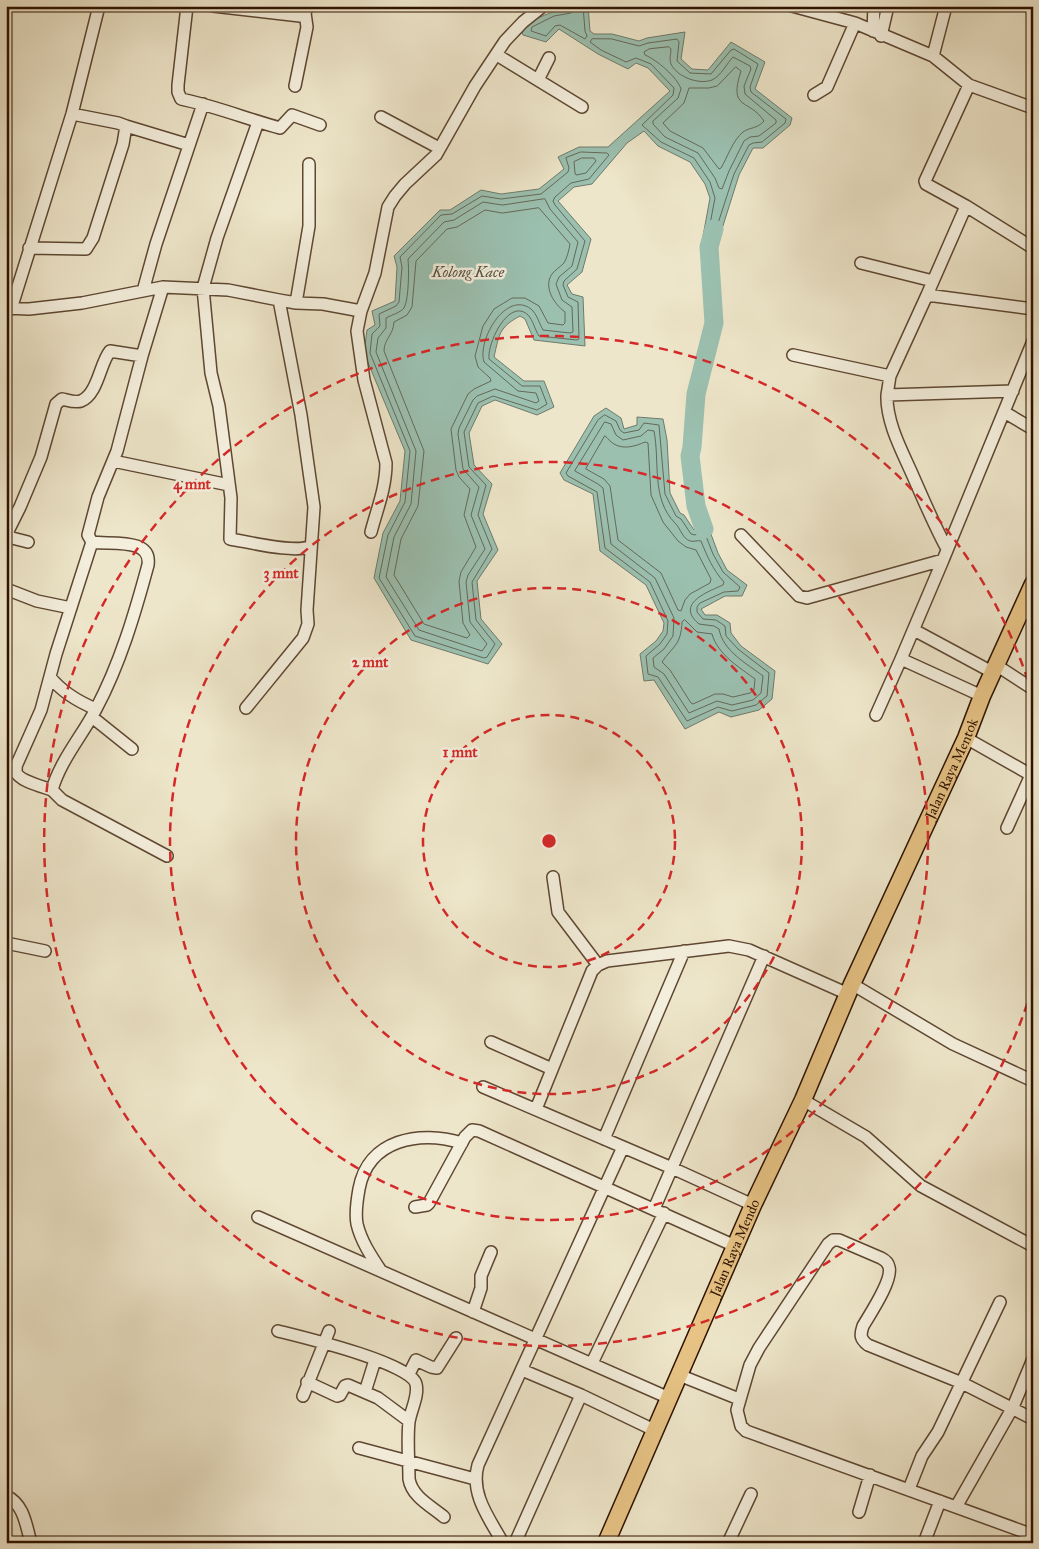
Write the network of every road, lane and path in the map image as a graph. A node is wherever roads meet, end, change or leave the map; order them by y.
1 (99, 6) edge
2 (187, 6) edge
3 (213, 6) edge
4 (792, 6) edge
5 (874, 6) edge
6 (888, 6) edge
7 (946, 6) edge
8 (542, 7) edge
9 (306, 10) edge
10 (839, 12) edge
11 (855, 23) junction
12 (877, 33) junction
13 (496, 55) junction
14 (933, 56) junction
15 (549, 58) dead end
16 (538, 80) junction
17 (969, 85) junction
18 (295, 86) dead end
19 (814, 95) dead end
20 (204, 104) junction
21 (582, 107) dead end
22 (1033, 108) edge
23 (72, 114) junction
24 (381, 117) dead end
25 (258, 122) junction
26 (320, 125) dead end
27 (126, 126) junction
28 (189, 145) junction
29 (440, 148) junction
30 (309, 164) dead end
31 (966, 206) junction
32 (29, 248) junction
33 (1033, 248) edge
34 (861, 263) dead end
35 (933, 281) junction
36 (163, 287) junction
37 (203, 288) junction
38 (143, 291) junction
39 (927, 295) junction
40 (279, 300) junction
41 (296, 303) junction
42 (8, 309) edge
43 (1033, 309) edge
44 (361, 311) junction
45 (1033, 340) edge
46 (142, 356) junction
47 (793, 356) dead end
48 (890, 376) junction
49 (1013, 391) junction
50 (887, 395) junction
51 (1004, 412) junction
52 (1033, 429) edge
53 (113, 461) junction
54 (229, 484) junction
55 (371, 532) dead end
56 (6, 533) edge
57 (741, 535) dead end
58 (28, 542) dead end
59 (92, 542) junction
60 (311, 546) junction
61 (945, 555) junction
62 (1033, 584) edge
63 (6, 589) edge
64 (71, 608) junction
65 (1026, 614) edge
66 (914, 630) junction
67 (902, 659) junction
68 (994, 668) junction
69 (50, 677) junction
70 (1033, 689) edge
71 (982, 696) junction
72 (246, 708) dead end
73 (94, 713) junction
74 (876, 715) dead end
75 (966, 738) junction
76 (132, 749) dead end
77 (1032, 775) edge
78 (52, 790) junction
79 (1007, 828) dead end
80 (167, 856) dead end
81 (553, 877) dead end
82 (6, 943) edge
83 (45, 951) dead end
84 (684, 951) junction
85 (867, 953) joint
86 (764, 956) junction
87 (598, 964) junction
88 (850, 989) junction
89 (491, 1042) dead end
90 (552, 1069) junction
91 (1033, 1081) edge
92 (483, 1087) dead end
93 (803, 1100) junction
94 (536, 1109) junction
95 (604, 1139) junction
96 (462, 1143) junction
97 (623, 1147) junction
98 (672, 1168) junction
99 (605, 1188) junction
100 (754, 1205) junction
101 (415, 1207) dead end
102 (659, 1211) junction
103 (258, 1217) dead end
104 (735, 1246) junction
105 (1033, 1246) edge
106 (491, 1252) dead end
107 (381, 1271) junction
108 (1000, 1302) dead end
109 (473, 1312) junction
110 (278, 1331) dead end
111 (329, 1331) dead end
112 (456, 1338) dead end
113 (536, 1340) junction
114 (324, 1343) junction
115 (1033, 1359) edge
116 (375, 1360) junction
117 (592, 1363) junction
118 (522, 1370) junction
119 (409, 1374) junction
120 (679, 1375) junction
121 (307, 1382) junction
122 (962, 1383) junction
123 (365, 1392) junction
124 (581, 1395) junction
125 (303, 1396) dead end
126 (669, 1398) junction
127 (739, 1399) junction
128 (1013, 1407) junction
129 (1033, 1419) edge
130 (409, 1421) junction
131 (654, 1430) junction
132 (358, 1448) dead end
133 (409, 1461) junction
134 (870, 1475) junction
135 (476, 1480) junction
136 (909, 1489) junction
137 (751, 1494) dead end
138 (6, 1496) edge
139 (940, 1501) junction
140 (956, 1507) junction
141 (859, 1512) dead end
142 (444, 1517) dead end
143 (1033, 1522) edge
144 (1030, 1534) edge
145 (500, 1541) edge
146 (31, 1543) edge
147 (515, 1543) edge
148 (606, 1543) edge
149 (728, 1543) edge
150 (924, 1543) edge

1 - 23 street
2 - 20 street
3 - 9 street
4 - 10 street
5 - 12 street
6 - 12 street
7 - 14 street
8 - 13 street
9 - 18 street
10 - 11 street
11 - 12 street
11 - 19 street
12 - 14 street
13 - 16 street
13 - 29 street
14 - 17 street
15 - 16 street
16 - 21 street
17 - 22 street
17 - 31 street
20 - 25 street
20 - 28 street
23 - 27 street
23 - 32 street
24 - 29 street
25 - 26 street
25 - 37 street
27 - 28 street
27 - 32 street
28 - 38 street
29 - 44 street
30 - 41 street
31 - 33 street
31 - 35 street
32 - 42 street
34 - 35 street
35 - 39 street
36 - 37 street
36 - 38 street
36 - 46 street
37 - 40 street
37 - 54 street
38 - 42 street
39 - 43 street
39 - 48 street
40 - 41 street
40 - 60 street
41 - 44 street
44 - 55 street
45 - 49 street
46 - 53 street
46 - 56 street
47 - 48 street
48 - 50 street
49 - 50 street
49 - 51 street
50 - 61 street
51 - 52 street
51 - 61 street
53 - 54 street
53 - 59 street
54 - 60 street
56 - 58 street
57 - 61 street
59 - 64 street
59 - 73 street
60 - 72 street
61 - 66 street
62 - 65 highway, Jalan Raya Mentok
63 - 64 street
64 - 69 street
65 - 68 highway, Jalan Raya Mentok
66 - 67 street
66 - 68 street
67 - 71 street
67 - 74 street
68 - 70 street
68 - 71 highway, Jalan Raya Mentok
69 - 73 street
69 - 78 street
71 - 75 highway, Jalan Raya Mentok
73 - 76 street
73 - 78 street
75 - 77 street
75 - 85 highway, Jalan Raya Mentok
77 - 79 street
78 - 80 street
81 - 87 street
82 - 83 street
84 - 86 street
84 - 87 street
84 - 95 street
85 - 88 highway, Jalan Raya Mendo
86 - 88 street
86 - 98 street
87 - 90 street
88 - 91 street
88 - 93 highway, Jalan Raya Mendo
89 - 90 street
90 - 94 street
92 - 94 street
93 - 100 highway, Jalan Raya Mendo
93 - 105 street
94 - 95 street
95 - 97 street
96 - 99 street
96 - 101 street
96 - 107 street
97 - 98 street
97 - 99 street
98 - 100 street
98 - 102 street
99 - 102 street
99 - 113 street
100 - 104 highway, Jalan Raya Mendo
102 - 104 street
102 - 117 street
103 - 107 street
104 - 120 highway, Jalan Raya Mendo
106 - 109 street
107 - 109 street
108 - 122 street
109 - 113 street
110 - 114 street
111 - 114 street
112 - 119 street
113 - 117 street
113 - 118 street
114 - 116 street
114 - 121 street
115 - 128 street
116 - 119 street
116 - 123 street
117 - 126 street
118 - 124 street
118 - 135 street
119 - 130 street
120 - 126 highway, Jalan Raya Mendo
120 - 127 street
121 - 123 street
121 - 125 street
122 - 127 street
122 - 128 street
122 - 136 street
123 - 130 street
124 - 131 street
124 - 147 street
126 - 131 highway, Jalan Raya Mendo
127 - 134 street
128 - 129 street
128 - 140 street
130 - 133 street
131 - 148 highway, Jalan Raya Mendo
132 - 133 street
133 - 135 street
133 - 142 street
134 - 136 street
134 - 141 street
135 - 145 street
136 - 139 street
137 - 149 street
138 - 146 street
139 - 140 street
139 - 150 street
140 - 144 street
143 - 144 street

